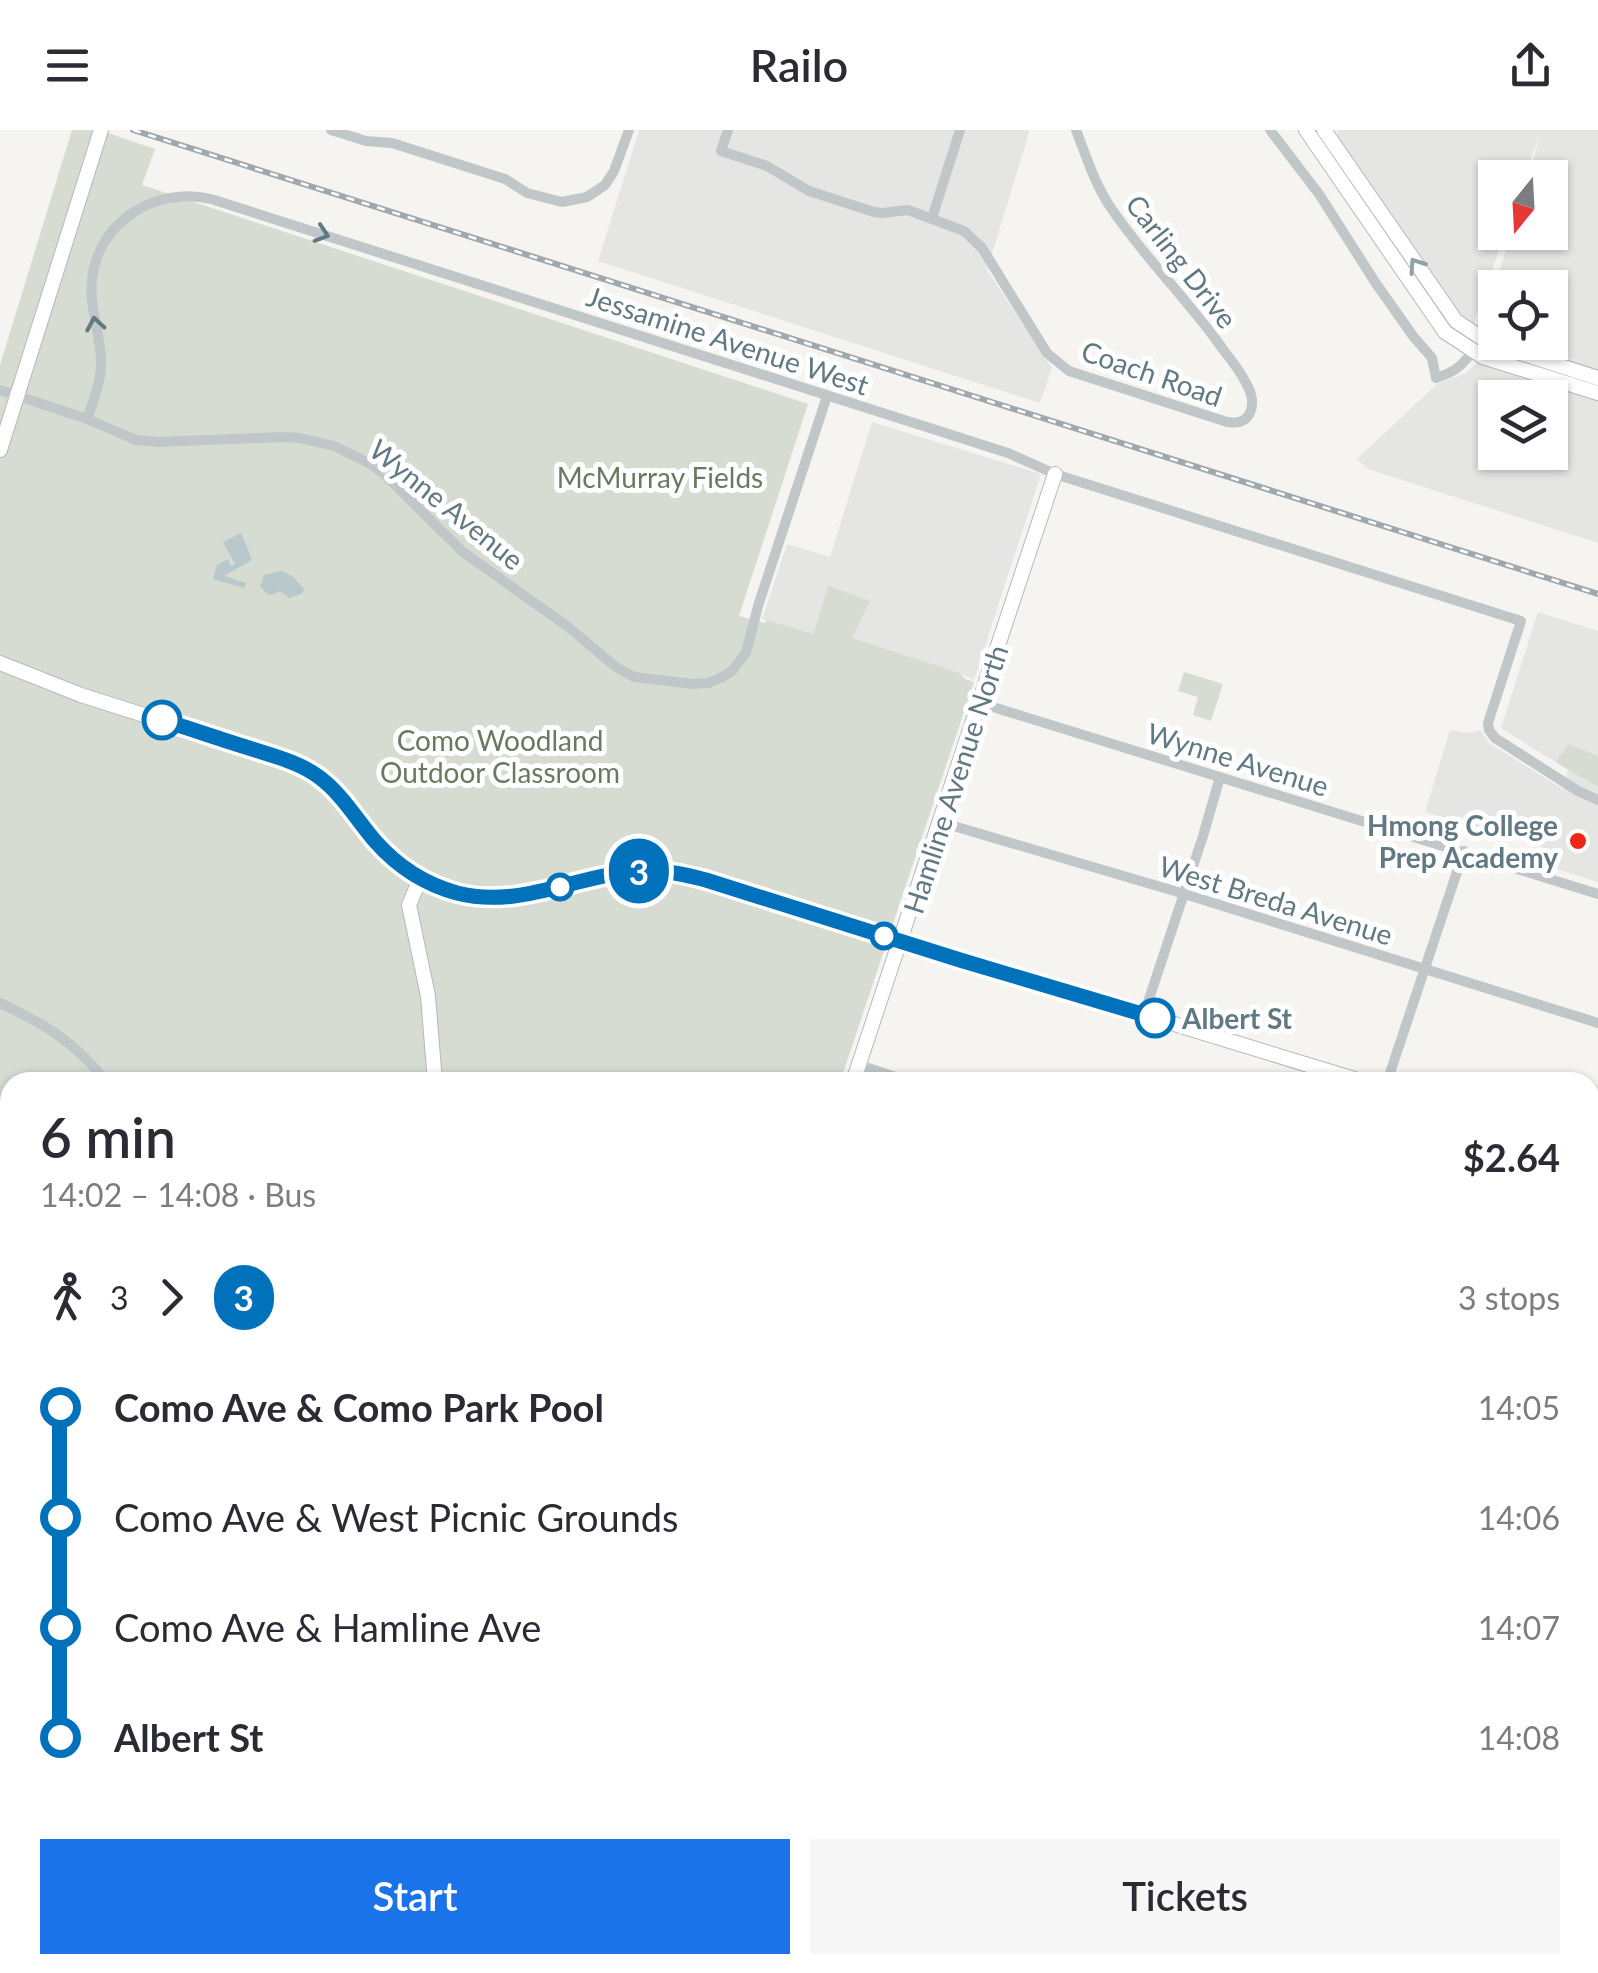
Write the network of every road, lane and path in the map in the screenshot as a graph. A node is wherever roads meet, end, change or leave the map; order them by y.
1 (101, 130) edge
2 (331, 130) edge
3 (629, 130) edge
4 (728, 130) edge
5 (960, 130) edge
6 (1076, 130) edge
7 (1270, 130) edge
8 (1313, 131) edge
9 (932, 218) junction
10 (1476, 345) junction
11 (1598, 378) edge
12 (0, 390) edge
13 (1598, 392) edge
14 (827, 396) junction
15 (24, 398) junction
16 (1248, 418) joint
17 (87, 419) junction
18 (0, 450) edge
19 (1054, 474) junction
20 (0, 663) edge
21 (980, 702) junction
22 (1220, 777) junction
23 (1598, 800) edge
24 (940, 822) junction
25 (1464, 852) junction
26 (420, 879) junction
27 (1184, 894) junction
28 (1598, 894) edge
29 (902, 942) junction
30 (1424, 970) junction
31 (0, 1003) edge
32 (1144, 1014) junction
33 (1598, 1023) edge
34 (859, 1065) junction
35 (98, 1072) edge
36 (434, 1072) edge
37 (857, 1072) edge
38 (880, 1072) edge
39 (1332, 1072) edge
40 (1390, 1072) edge

1 - 15 main road
2 - 3 street
4 - 9 street
5 - 9 street
6 - 16 street, Carling Drive
7 - 10 street
8 - 10 main road
9 - 16 street, Coach Road
10 - 11 main road
10 - 13 main road
12 - 15 street, Wynne Avenue
17 -> 14 street, Jessamine Avenue West
14 - 17 street, Wynne Avenue
14 - 19 street, Jessamine Avenue West
15 - 17 street, Wynne Avenue
15 - 18 main road
19 - 21 main road, Hamline Avenue North
19 - 23 street, Jessamine Avenue West
20 - 26 main road
21 - 22 street, Wynne Avenue
21 - 24 main road, Hamline Avenue North
22 - 25 street, Wynne Avenue
22 - 27 street
24 - 27 street, West Breda Avenue
24 - 29 main road, Hamline Avenue North
25 - 28 street, Wynne Avenue
25 - 30 street
26 - 29 main road
26 - 36 main road
27 - 30 street, West Breda Avenue
27 - 32 street
29 - 32 main road
29 - 34 main road, Hamline Avenue North
30 - 33 street, West Breda Avenue
30 - 40 street
31 - 35 street
32 - 39 main road
34 - 37 main road, Hamline Avenue North
34 - 38 street

